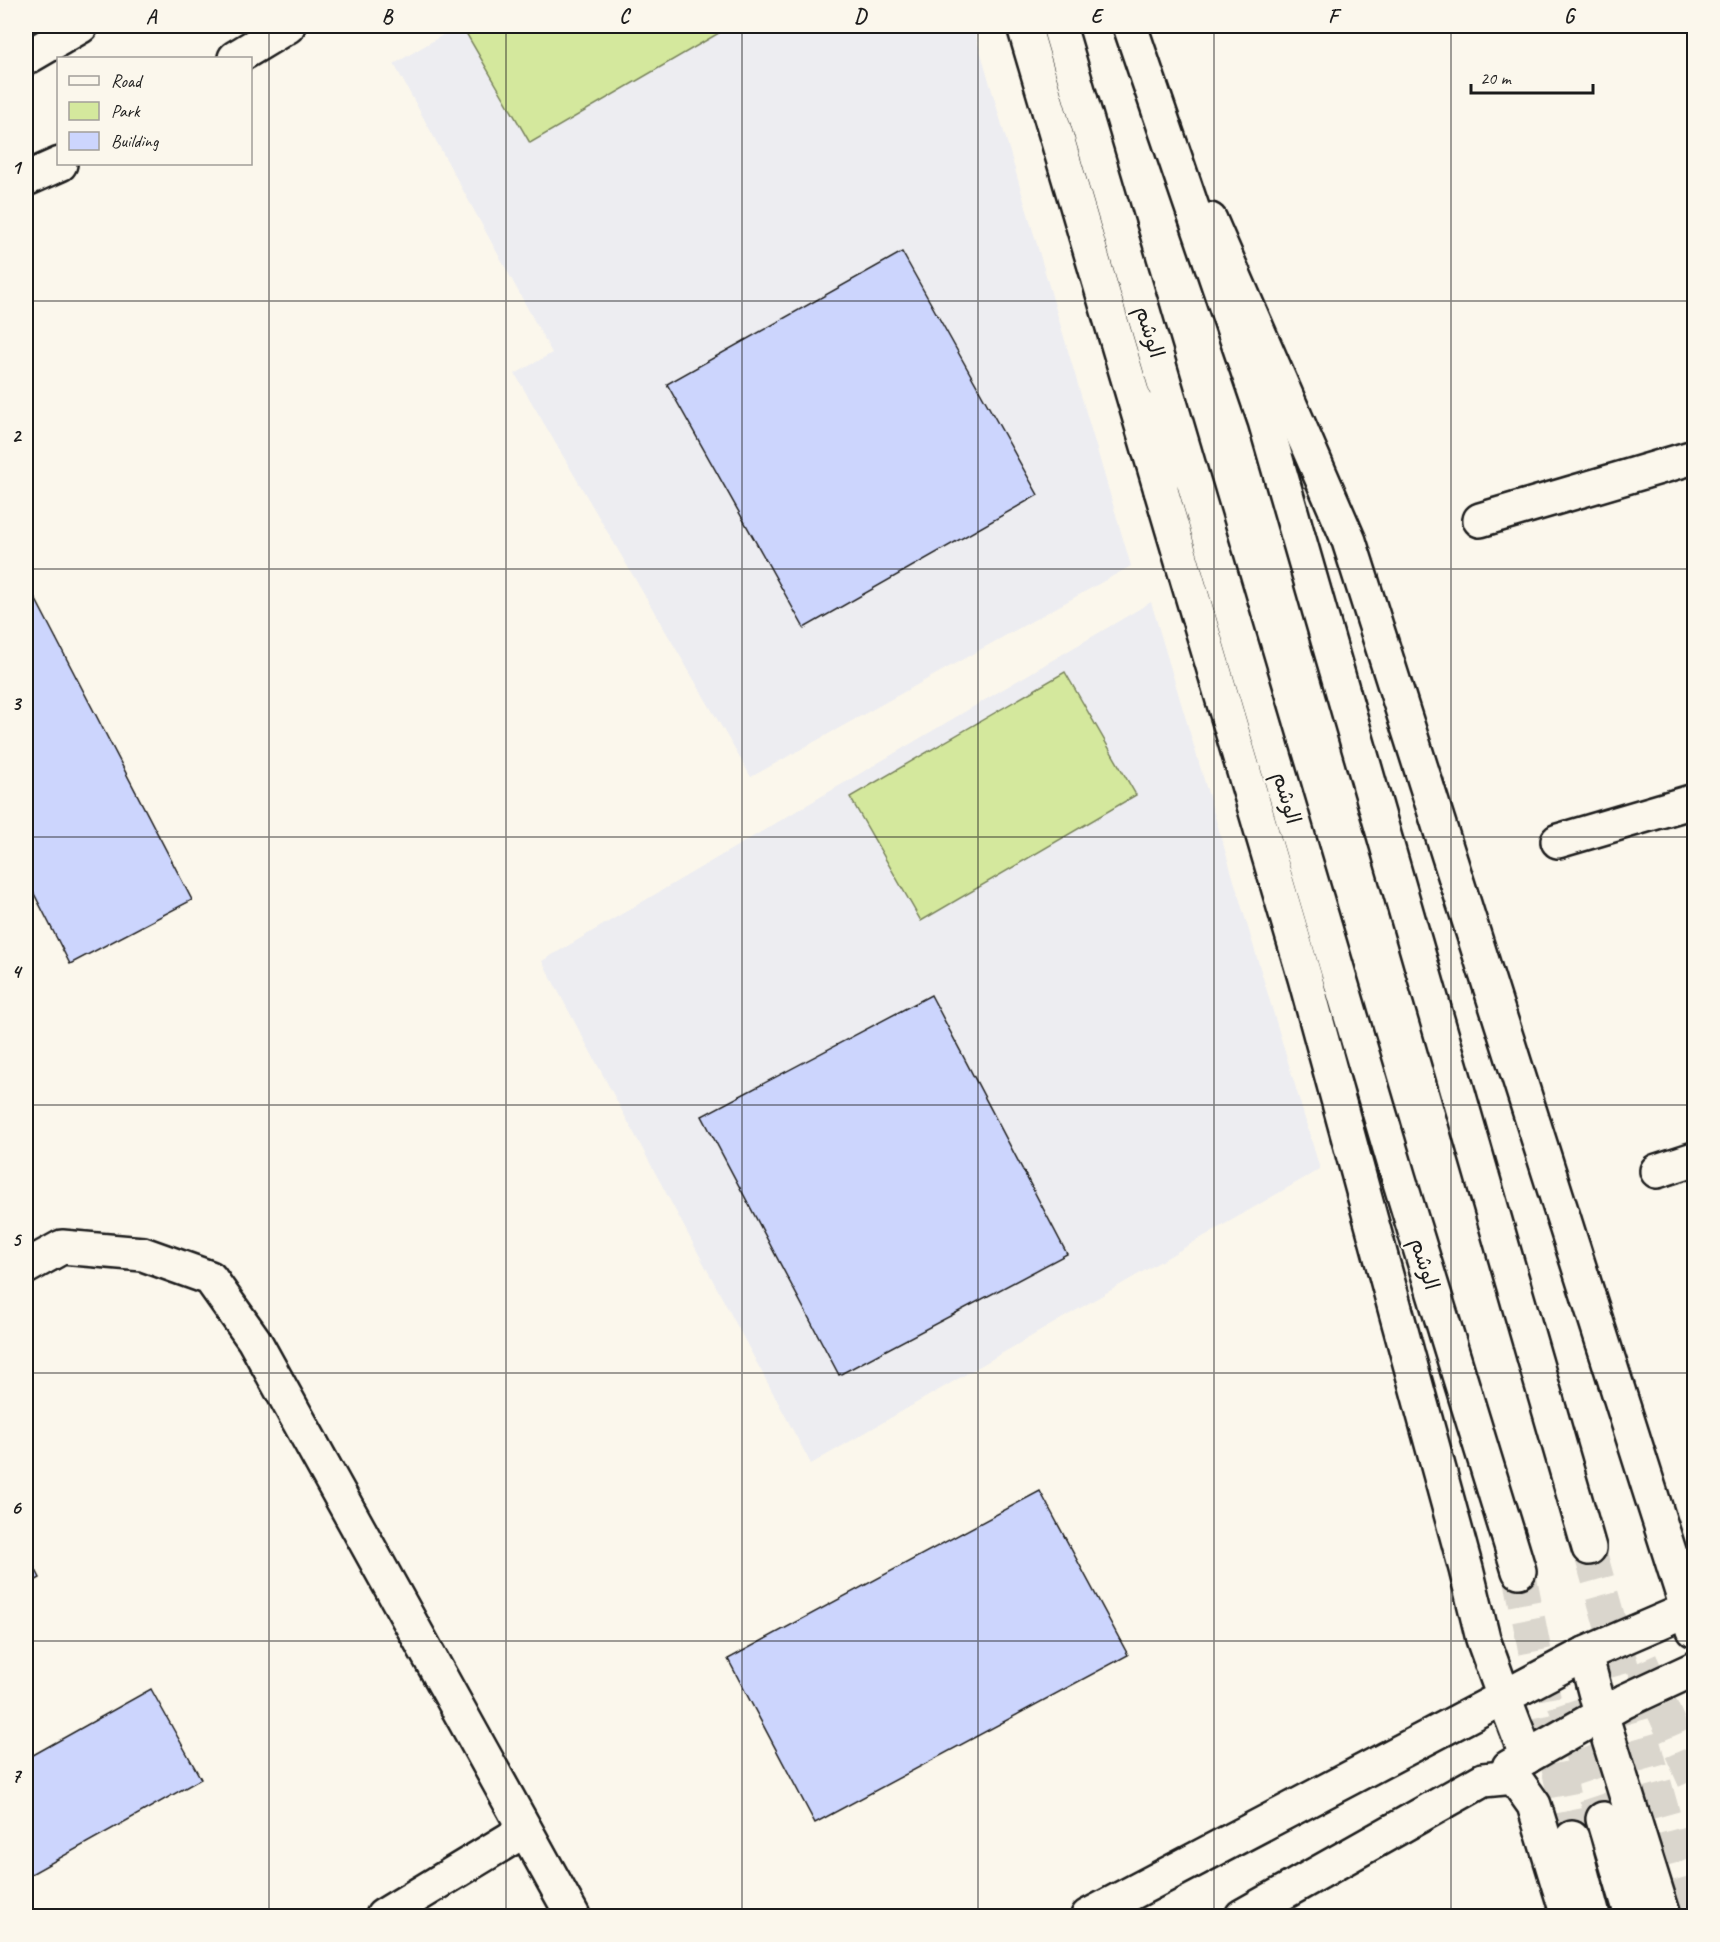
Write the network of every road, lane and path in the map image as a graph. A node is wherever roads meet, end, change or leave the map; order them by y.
1 (81, 26) edge
2 (288, 26) edge
3 (1024, 26) edge
4 (1059, 26) edge
5 (1130, 26) edge
6 (1142, 26) edge
7 (237, 57) edge
8 (26, 58) edge
9 (1151, 84) junction
10 (58, 165) edge
11 (26, 179) edge
12 (1161, 369) junction
13 (1695, 458) edge
14 (1161, 490) junction
15 (1480, 520) dead end
16 (1695, 801) edge
17 (1558, 841) dead end
18 (1695, 1158) edge
19 (1657, 1171) dead end
20 (26, 1267) edge
21 (1589, 1548) tunnel mouth
22 (1519, 1570) tunnel mouth
23 (1692, 1615) edge
24 (1586, 1654) junction
25 (1695, 1669) edge
26 (1504, 1697) junction
27 (1601, 1714) junction
28 (1527, 1757) junction
29 (1483, 1780) junction
30 (1604, 1819) tunnel mouth
31 (525, 1830) junction
32 (1572, 1838) tunnel mouth
33 (382, 1917) edge
34 (573, 1917) edge
35 (1088, 1917) edge
36 (1242, 1917) edge
37 (1568, 1917) edge
38 (1593, 1917) edge
39 (1632, 1917) edge
40 (1664, 1917) edge

1 - 8 main road
2 - 7 main road
3 - 14 main road
4 - 12 main road, الوشم
5 - 9 main road
6 - 9 main road
9 - 21 main road
9 - 23 main road
10 - 11 main road
12 - 14 main road
12 - 22 main road, الوشم
13 - 15 main road
14 - 26 main road
16 - 17 main road
18 - 19 main road
20 - 31 main road
23 - 24 main road
24 - 26 main road
24 - 27 main road
25 - 27 main road
26 - 28 main road
26 - 35 main road
27 - 28 main road
27 - 40 main road
28 - 29 main road
29 - 36 main road
29 - 37 main road
30 - 39 main road
31 - 33 main road
31 - 34 main road
32 - 38 main road

